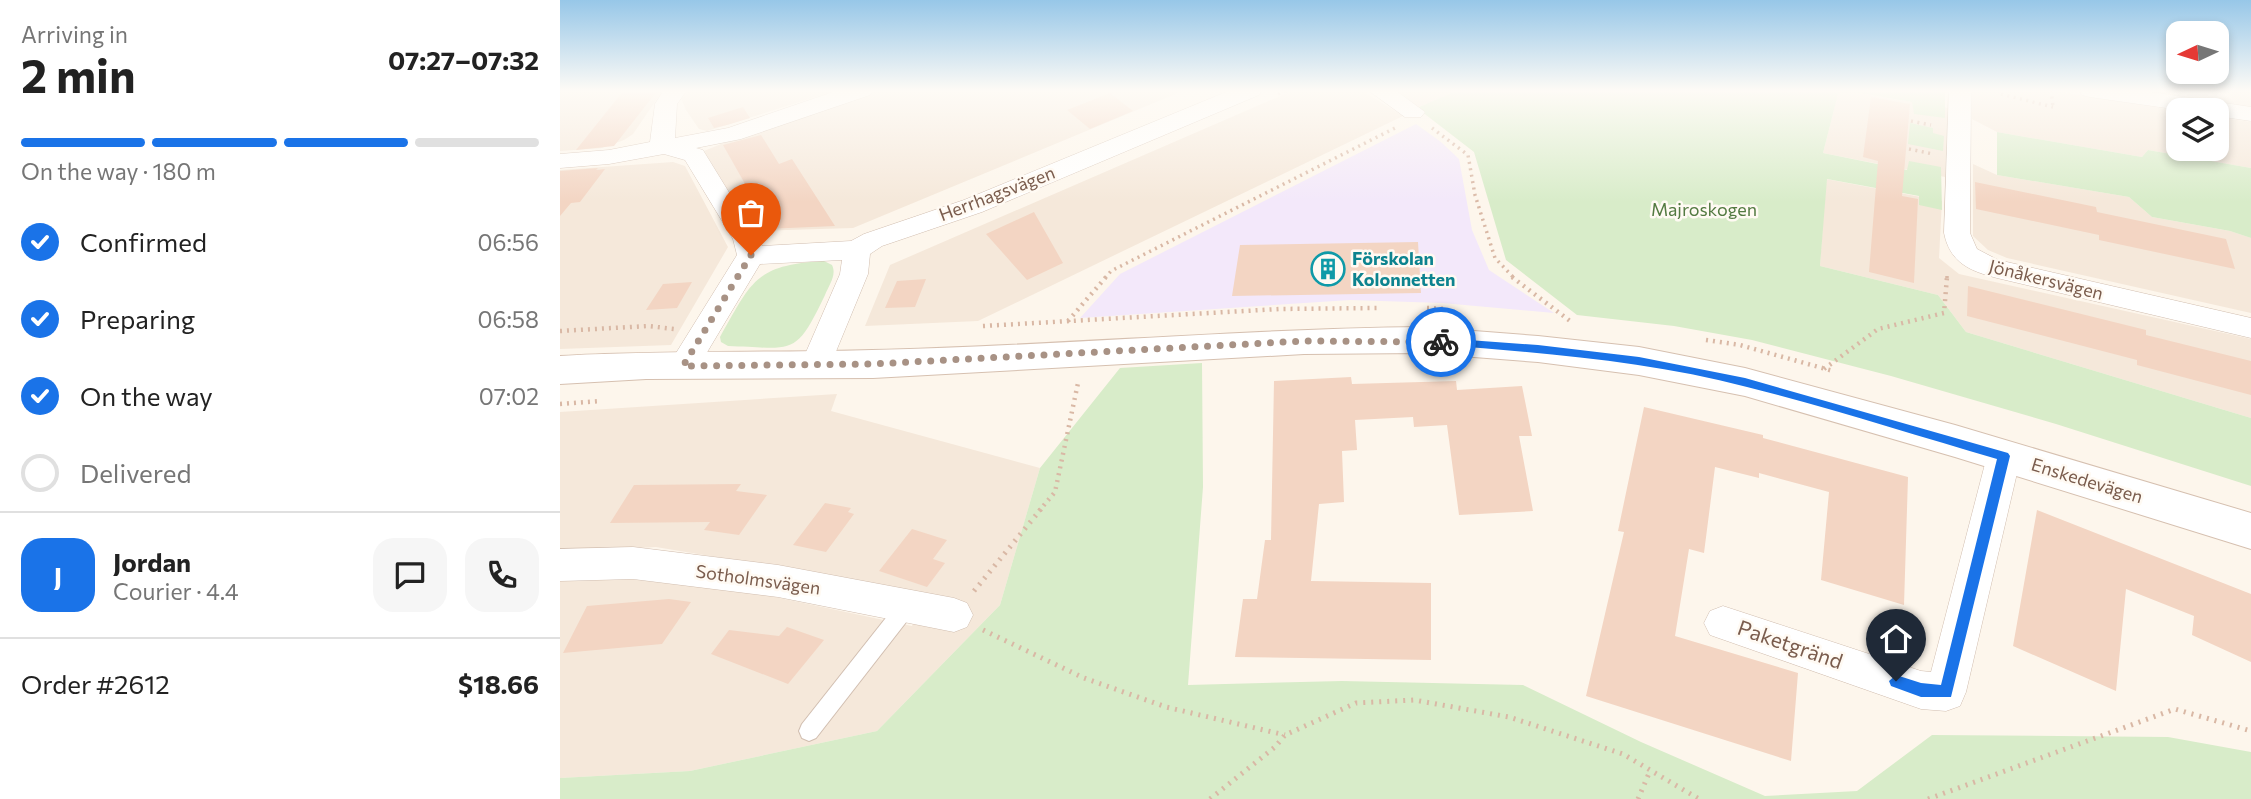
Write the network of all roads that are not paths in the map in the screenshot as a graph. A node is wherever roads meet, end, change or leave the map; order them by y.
1 (664, 127) edge
2 (753, 127) edge
3 (1162, 127) edge
4 (1960, 127) edge
5 (662, 146) junction
6 (560, 160) edge
7 (858, 250) junction
8 (751, 255) junction
9 (2251, 328) edge
10 (683, 366) junction
11 (815, 366) junction
12 (560, 370) edge
13 (2004, 456) junction
14 (2248, 531) edge
15 (560, 565) edge
16 (907, 606) junction
17 (954, 615) road end
18 (1723, 623) dead end
19 (809, 731) dead end

1 - 5 street
2 - 5 street
3 - 7 street, Herrhagsvägen
4 - 9 street, Jönåkersvägen
5 - 6 street
5 - 8 street
7 - 8 street
7 - 11 street
8 - 10 street
10 - 11 street, Enskedevägen
10 - 12 street, Enskedevägen
11 - 13 street, Enskedevägen
13 - 14 street, Enskedevägen
13 - 18 street, Paketgränd
15 - 16 street, Sotholmsvägen
16 - 17 street, Sotholmsvägen
16 - 19 lane

